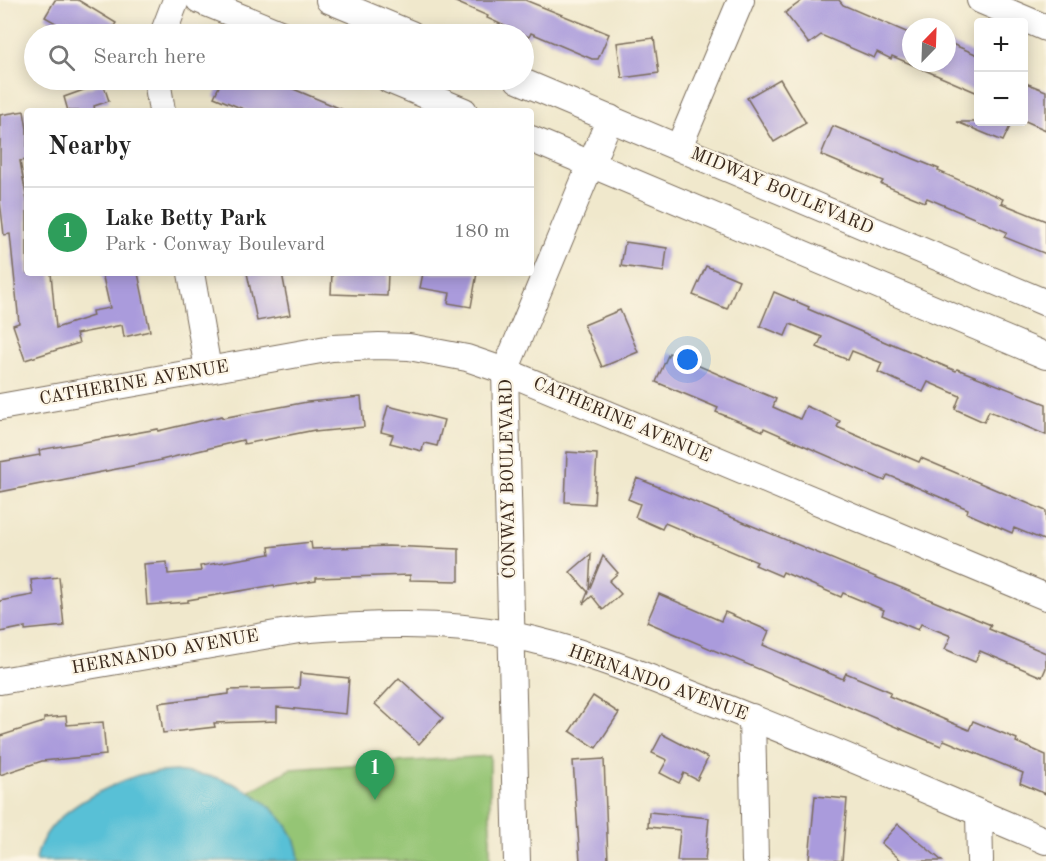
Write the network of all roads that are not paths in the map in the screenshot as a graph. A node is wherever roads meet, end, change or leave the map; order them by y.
1 (176, 0) edge
2 (200, 0) edge
3 (329, 0) edge
4 (741, 0) edge
5 (980, 0) edge
6 (167, 24) edge
7 (258, 24) edge
8 (387, 24) edge
9 (1046, 28) edge
10 (534, 87) edge
11 (159, 90) edge
12 (413, 90) edge
13 (162, 108) edge
14 (457, 108) edge
15 (610, 118) junction
16 (534, 140) edge
17 (679, 147) junction
18 (591, 164) junction
19 (192, 276) edge
20 (1046, 303) edge
21 (1046, 356) edge
22 (208, 369) junction
23 (505, 371) junction
24 (0, 407) edge
25 (1046, 597) edge
26 (511, 635) junction
27 (0, 681) edge
28 (752, 717) junction
29 (979, 813) junction
30 (1046, 841) edge
31 (517, 861) edge
32 (755, 861) edge
33 (980, 861) edge

1 - 6 street
2 - 7 street
3 - 8 street
4 - 17 street
5 - 9 street
10 - 15 street, MIDWAY BOULEVARD
11 - 13 street
12 - 14 street
15 - 17 street, MIDWAY BOULEVARD
15 - 18 street, CONWAY BOULEVARD
16 - 18 street
17 - 20 street, MIDWAY BOULEVARD
18 - 21 street
18 - 23 street, CONWAY BOULEVARD
19 - 22 street
22 - 23 street, CATHERINE AVENUE
22 - 24 street, CATHERINE AVENUE
23 - 25 street, CATHERINE AVENUE
23 - 26 street, CONWAY BOULEVARD
26 - 27 street, HERNANDO AVENUE
26 - 28 street, HERNANDO AVENUE
26 - 31 street, CONWAY BOULEVARD
28 - 29 street, HERNANDO AVENUE
28 - 32 street
29 - 30 street, HERNANDO AVENUE
29 - 33 street

